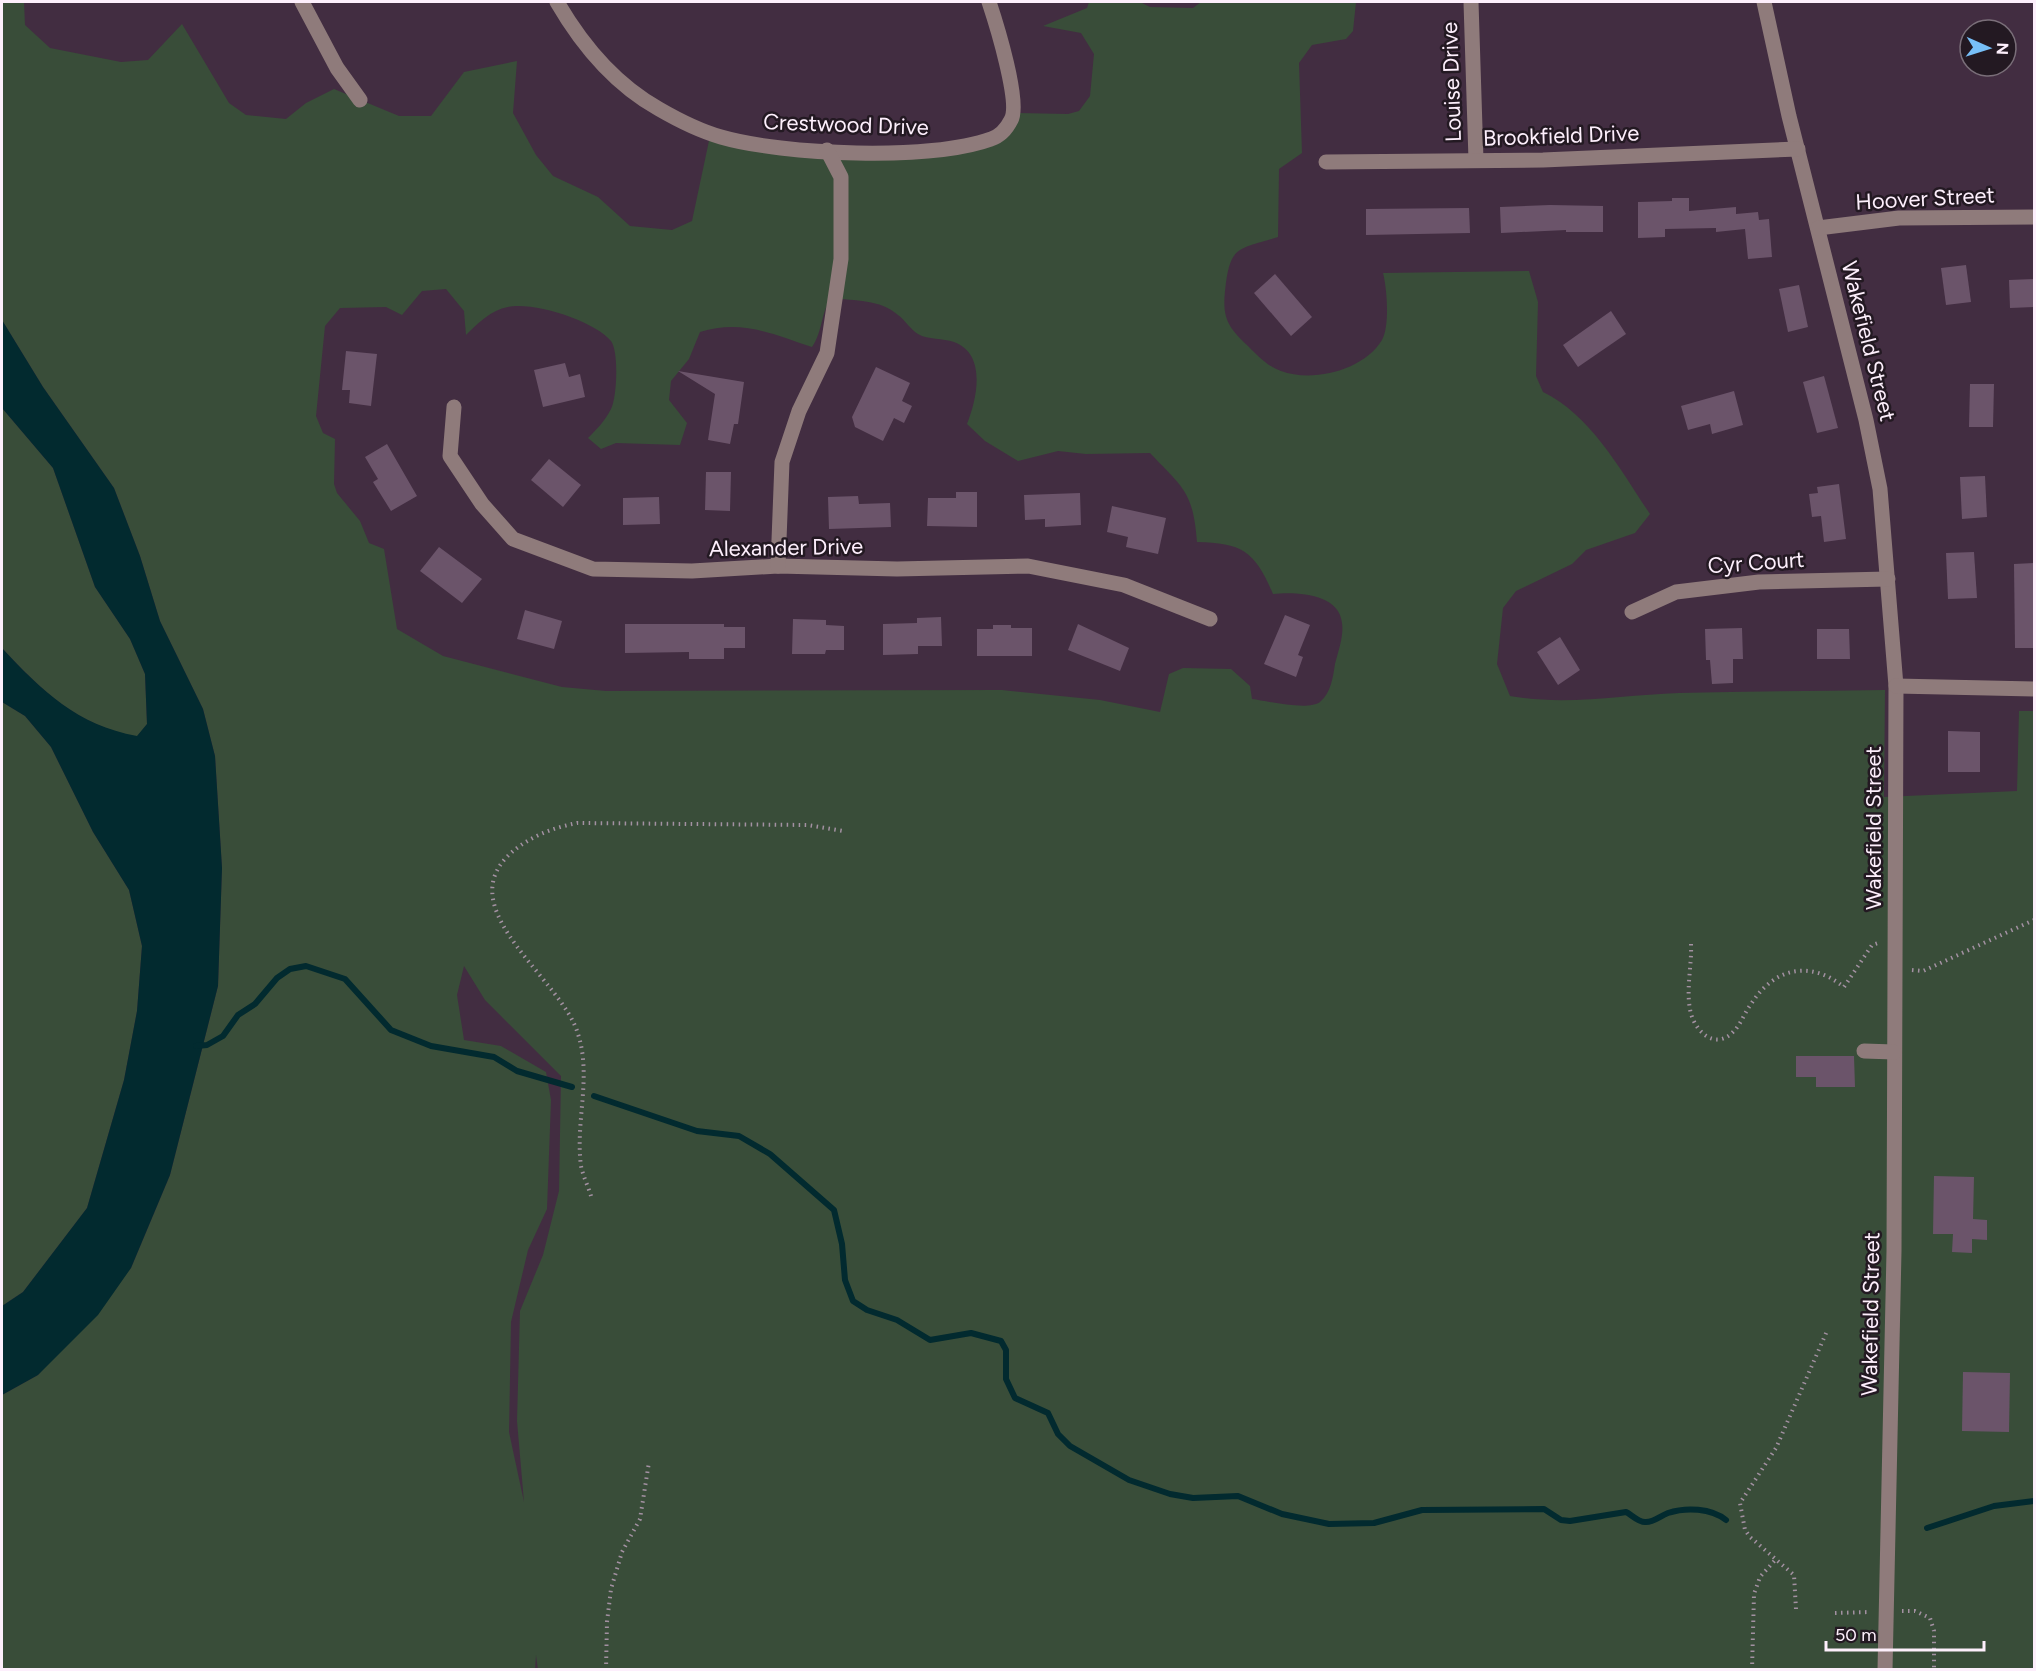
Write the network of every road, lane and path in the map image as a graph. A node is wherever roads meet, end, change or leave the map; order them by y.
1 (302, 2) edge
2 (557, 2) edge
3 (989, 2) edge
4 (1471, 2) edge
5 (1764, 2) edge
6 (360, 100) dead end
7 (1798, 149) junction
8 (827, 150) junction
9 (1476, 160) junction
10 (1326, 162) dead end
11 (2034, 217) edge
12 (1818, 228) junction
13 (454, 407) dead end
14 (778, 566) junction
15 (1888, 579) junction
16 (1632, 612) dead end
17 (1210, 619) dead end
18 (1896, 686) junction
19 (2034, 689) edge
20 (843, 831) dead end
21 (2034, 920) edge
22 (1690, 944) dead end
23 (1894, 953) junction
24 (1864, 1051) dead end
25 (1894, 1052) junction
26 (591, 1196) dead end
27 (1827, 1331) dead end
28 (649, 1462) dead end
29 (1776, 1559) junction
30 (1796, 1609) dead end
31 (606, 1670) edge
32 (1752, 1670) edge
33 (1884, 1670) edge

1 - 6 street
2 - 8 street, Crestwood Drive
3 - 8 street, Crestwood Drive
4 - 9 street, Louise Drive
5 - 7 street, Wakefield Street
7 - 9 street, Brookfield Drive
7 - 12 street, Wakefield Street
8 - 14 street
9 - 10 street, Brookfield Drive
11 - 12 street, Hoover Street
12 - 15 street, Wakefield Street
13 - 14 street, Alexander Drive
14 - 17 street, Alexander Drive
15 - 16 street, Cyr Court
15 - 18 street, Wakefield Street
18 - 19 street
18 - 23 street, Wakefield Street
20 - 26 path
21 - 23 path
22 - 23 path
23 - 25 street, Wakefield Street
24 - 25 street
25 - 33 street, Wakefield Street
27 - 29 path
28 - 31 path
29 - 30 path
29 - 32 path

